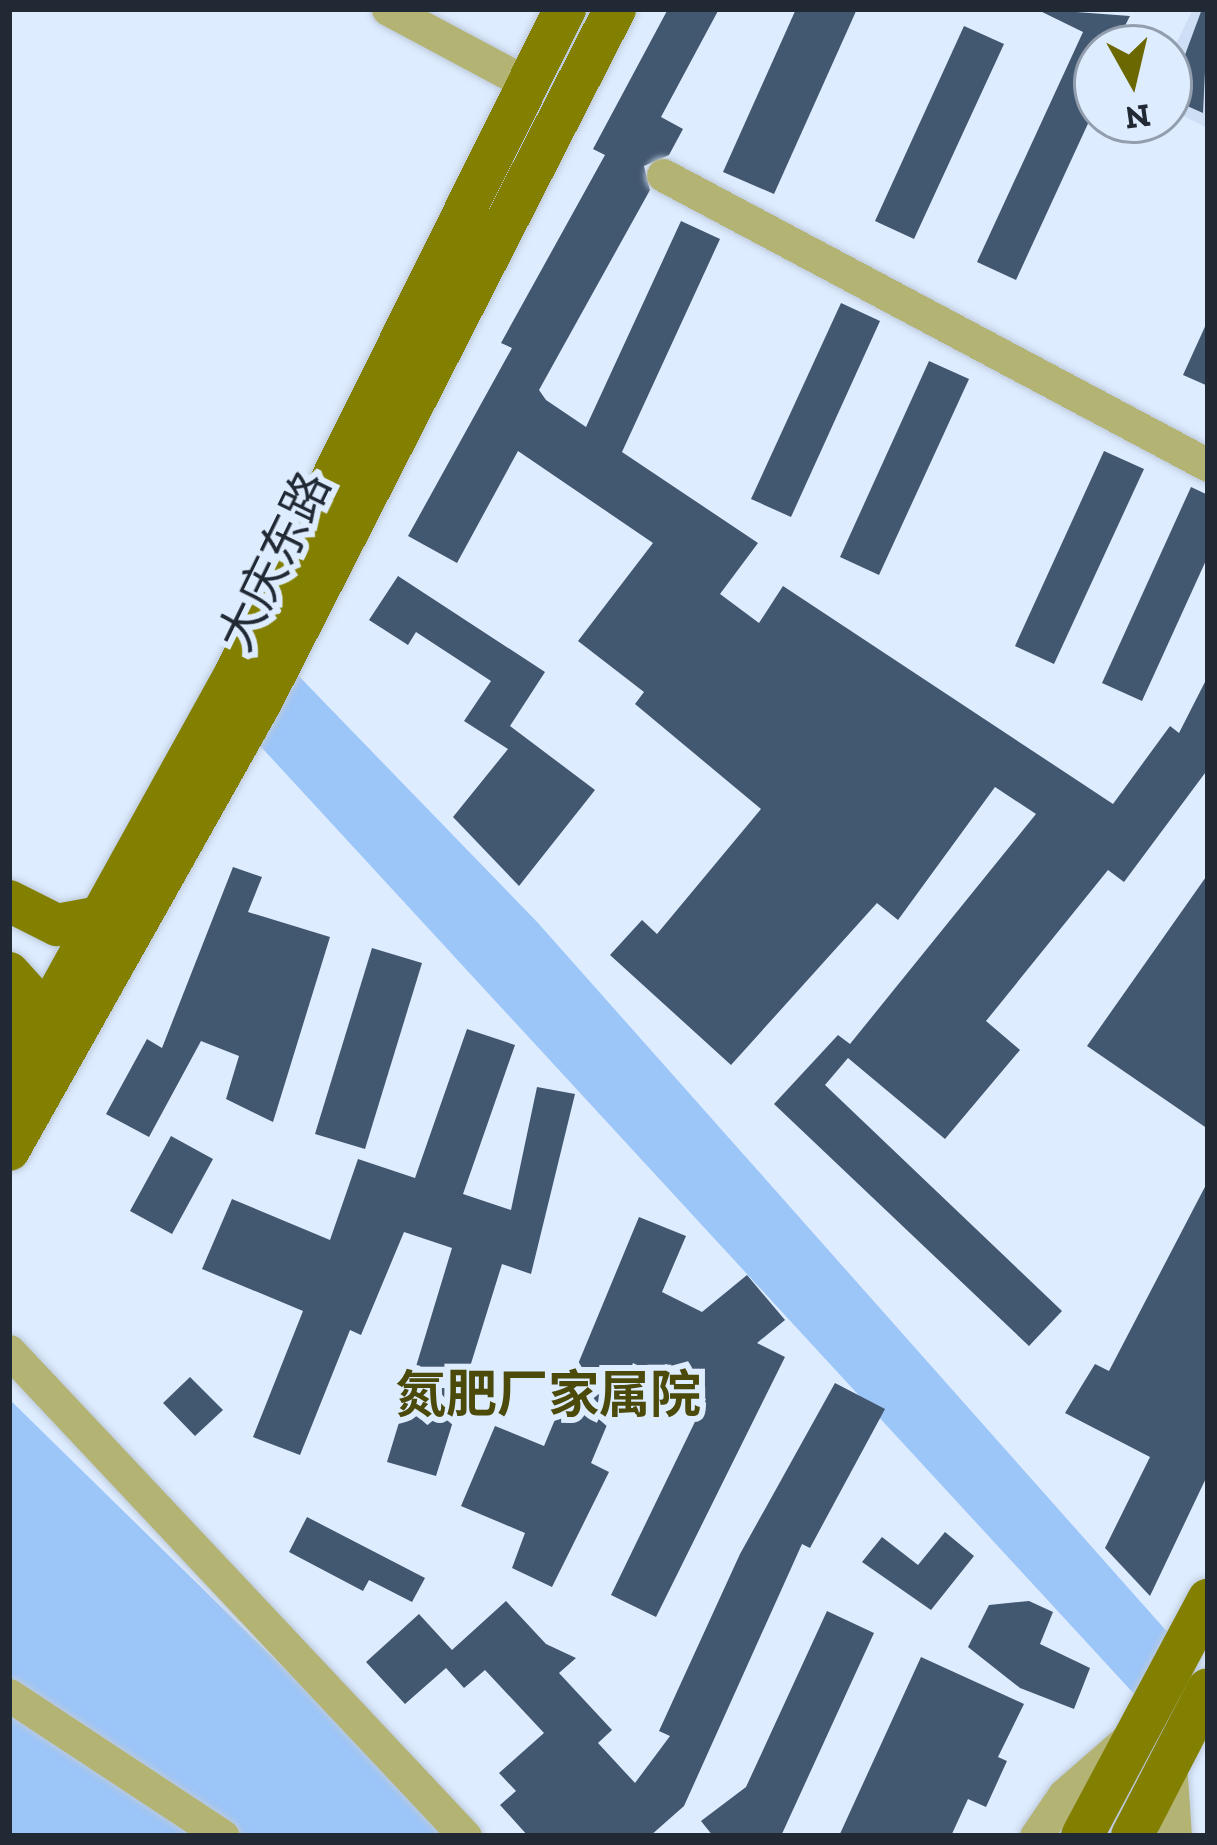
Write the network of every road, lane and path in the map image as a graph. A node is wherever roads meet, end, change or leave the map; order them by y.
1 (388, 9) edge
2 (565, 9) edge
3 (615, 9) edge
4 (523, 81) junction
5 (663, 176) dead end
6 (1208, 465) edge
7 (9, 901) edge
8 (104, 916) junction
9 (9, 973) edge
10 (34, 1042) junction
11 (9, 1082) edge
12 (9, 1150) edge
13 (12, 1359) edge
14 (1208, 1600) edge
15 (1193, 1691) edge
16 (9, 1695) edge
17 (1147, 1723) junction
18 (1170, 1762) junction
19 (1084, 1833) edge
20 (223, 1836) edge
21 (465, 1836) edge
22 (1036, 1836) edge
23 (1132, 1836) edge
24 (1175, 1836) edge

1 - 4 street
2 - 4 main road, 大庆东路
3 - 12 main road, 大庆东路
4 - 8 main road, 大庆东路
5 - 6 street
7 - 8 main road
8 - 10 main road, 大庆东路
9 - 10 main road
10 - 11 main road, 大庆东路
13 - 21 street
14 - 15 main road
15 - 17 main road
15 - 18 main road
16 - 20 street
17 - 19 main road
17 - 22 street
18 - 23 main road
18 - 24 street

